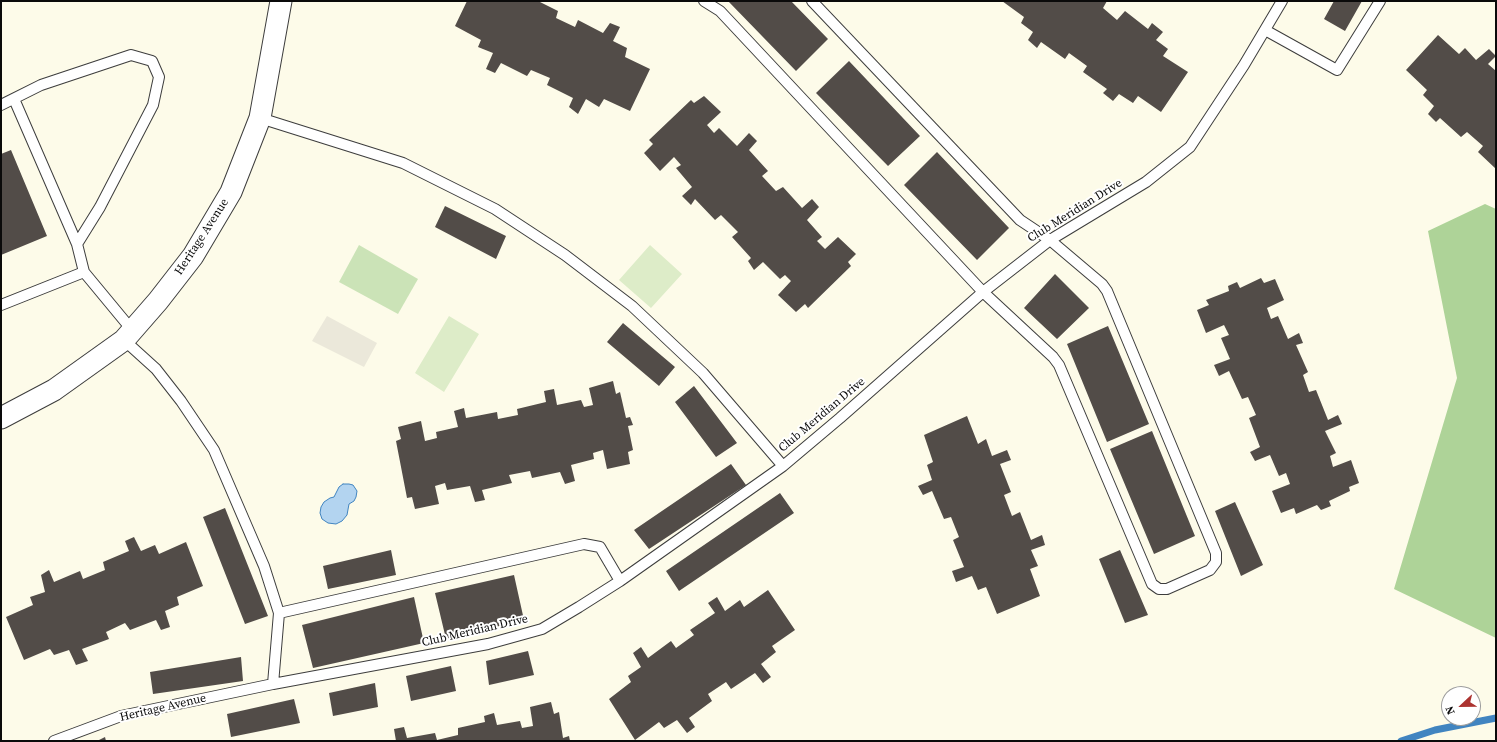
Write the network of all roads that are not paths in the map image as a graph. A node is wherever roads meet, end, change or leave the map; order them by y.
1 (281, 1) edge
2 (704, 1) edge
3 (812, 1) edge
4 (1282, 1) edge
5 (1380, 1) edge
6 (1265, 30) junction
7 (14, 99) junction
8 (1, 104) edge
9 (260, 118) junction
10 (1050, 240) junction
11 (77, 244) junction
12 (84, 272) junction
13 (983, 292) junction
14 (1, 305) edge
15 (128, 335) junction
16 (1, 418) edge
17 (783, 466) junction
18 (620, 581) junction
19 (279, 614) junction
20 (274, 684) junction
21 (54, 741) edge

1 - 9 street, Heritage Avenue
2 - 13 lane
3 - 10 lane
4 - 6 lane, Club Meridian Drive
5 - 6 lane
6 - 10 lane, Club Meridian Drive
7 - 8 lane
7 - 11 lane
7 - 11 lane
9 - 15 street, Heritage Avenue
9 - 17 lane
10 - 13 lane, Club Meridian Drive
10 - 13 lane
11 - 12 lane
12 - 14 lane
12 - 15 lane
13 - 17 lane, Club Meridian Drive
15 - 16 street, Heritage Avenue
15 - 19 lane
17 - 18 lane, Club Meridian Drive
18 - 19 lane
18 - 20 lane, Club Meridian Drive
19 - 20 lane
20 - 21 lane, Heritage Avenue

